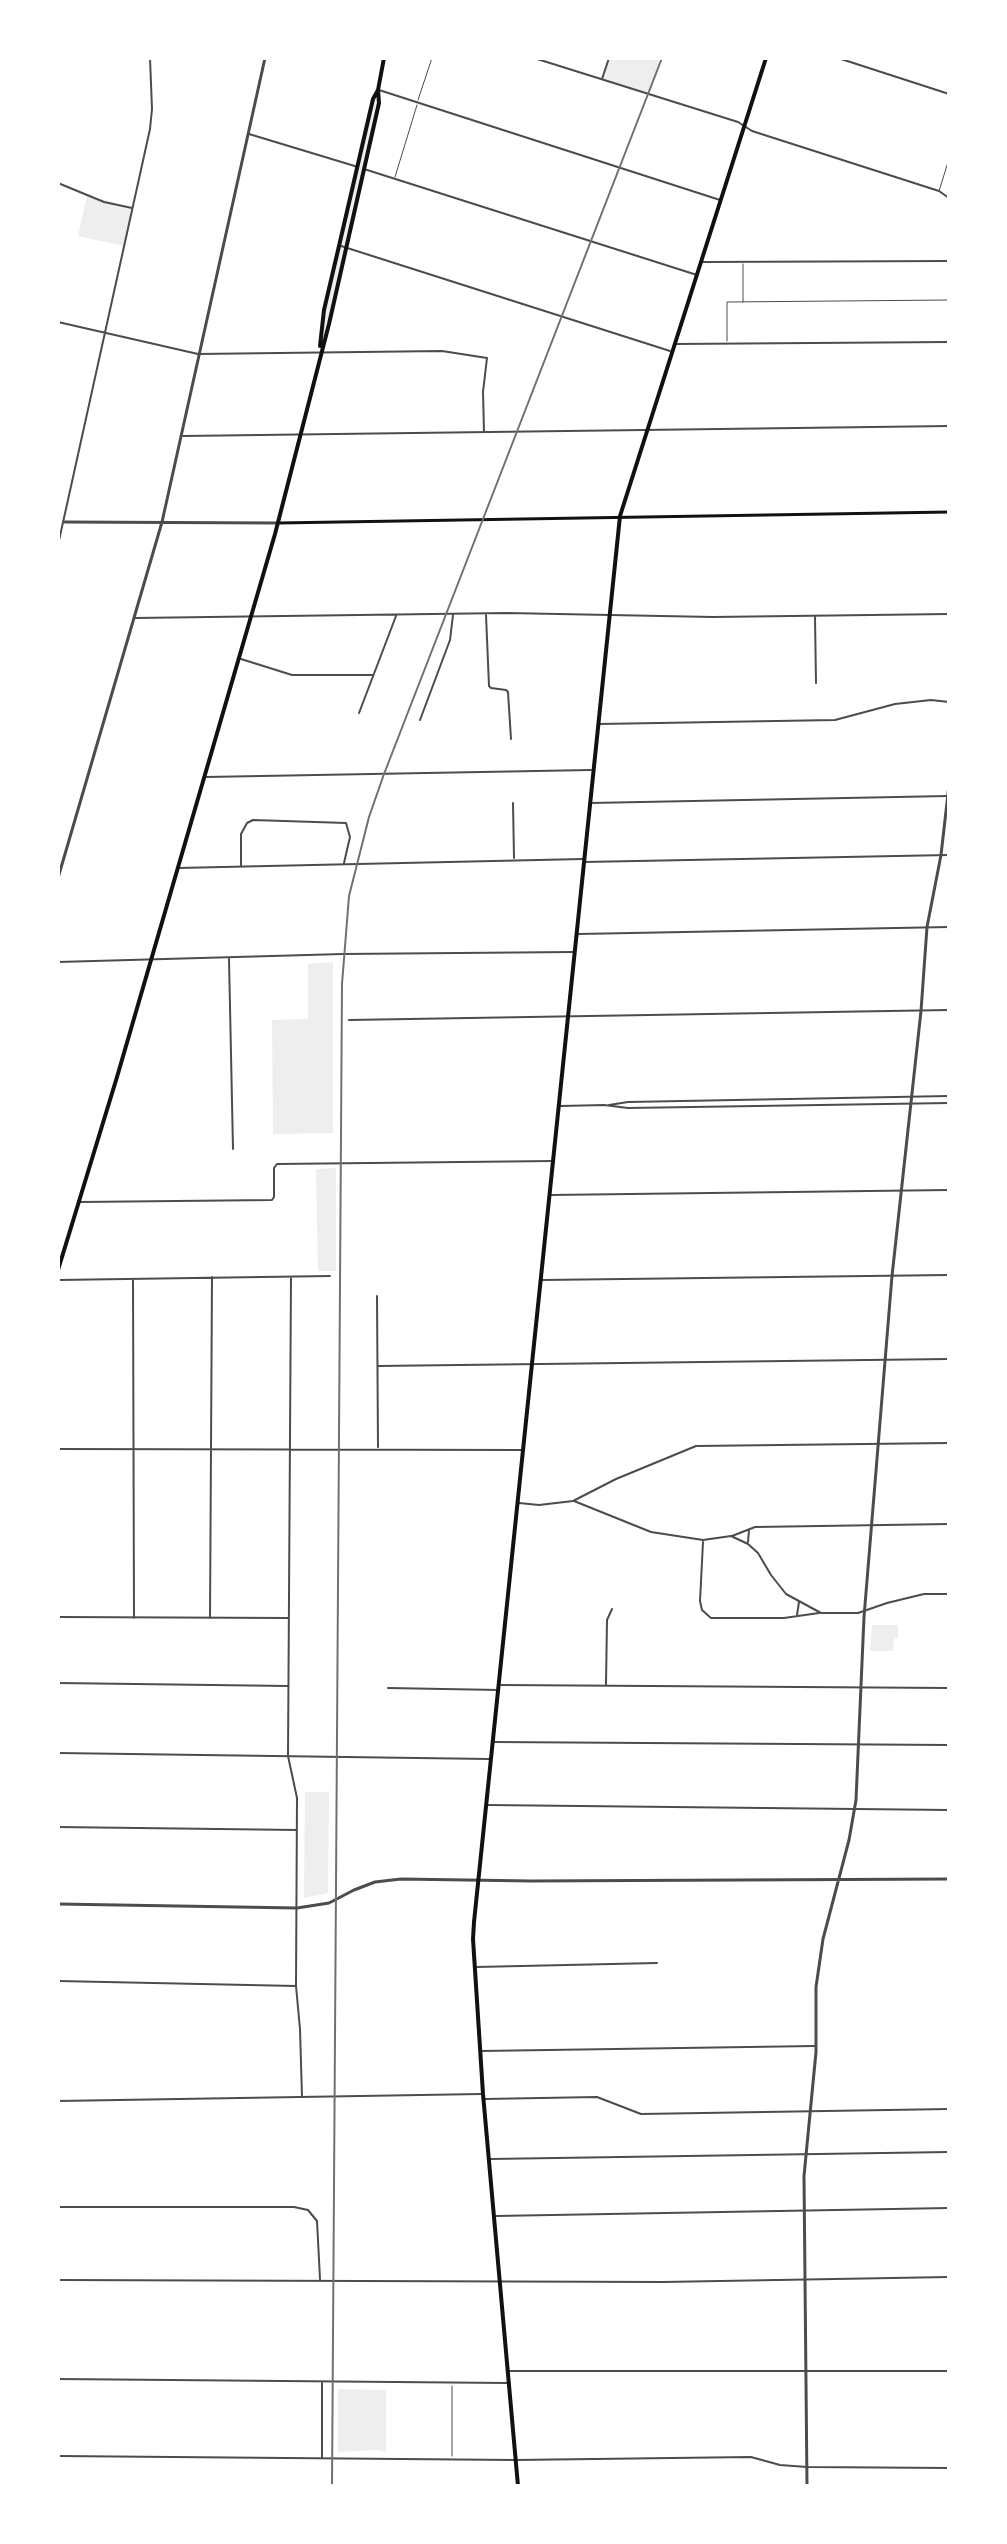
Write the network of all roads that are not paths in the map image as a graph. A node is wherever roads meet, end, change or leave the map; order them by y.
1 (150, 58) edge
2 (265, 58) edge
3 (384, 58) edge
4 (432, 58) edge
5 (534, 58) edge
6 (609, 58) edge
7 (766, 58) edge
8 (838, 58) edge
9 (602, 79) junction
10 (378, 90) junction
11 (949, 94) edge
12 (417, 102) junction
13 (745, 127) junction
14 (248, 133) junction
15 (949, 159) edge
16 (357, 167) junction
17 (364, 169) junction
18 (394, 179) junction
19 (58, 183) edge
20 (939, 191) junction
21 (949, 198) edge
22 (720, 200) junction
23 (133, 208) junction
24 (339, 246) junction
25 (346, 248) junction
26 (743, 261) junction
27 (949, 261) edge
28 (701, 263) junction
29 (697, 275) junction
30 (949, 300) edge
31 (743, 302) junction
32 (58, 322) edge
33 (104, 332) junction
34 (949, 342) edge
35 (674, 344) junction
36 (727, 344) junction
37 (671, 351) junction
38 (320, 352) junction
39 (198, 354) junction
40 (949, 426) edge
41 (648, 430) junction
42 (484, 432) junction
43 (300, 434) junction
44 (182, 436) junction
45 (949, 512) edge
46 (620, 516) junction
47 (65, 522) junction
48 (162, 522) junction
49 (278, 523) junction
50 (58, 545) edge
51 (486, 613) junction
52 (453, 614) junction
53 (949, 614) edge
54 (397, 615) junction
55 (609, 615) junction
56 (252, 616) junction
57 (815, 616) junction
58 (134, 618) junction
59 (240, 659) junction
60 (373, 675) junction
61 (816, 683) dead end
62 (949, 702) edge
63 (359, 713) dead end
64 (420, 720) dead end
65 (598, 724) junction
66 (511, 739) dead end
67 (593, 770) junction
68 (205, 778) junction
69 (949, 785) edge
70 (948, 796) edge
71 (513, 803) dead end
72 (589, 803) junction
73 (941, 855) junction
74 (949, 855) edge
75 (514, 860) junction
76 (583, 861) junction
77 (343, 864) junction
78 (241, 866) junction
79 (177, 869) junction
80 (58, 878) edge
81 (927, 927) junction
82 (949, 927) edge
83 (577, 934) junction
84 (575, 952) junction
85 (229, 958) junction
86 (150, 961) junction
87 (58, 962) edge
88 (949, 1010) edge
89 (921, 1011) junction
90 (568, 1017) junction
91 (349, 1020) dead end
92 (949, 1096) edge
93 (912, 1097) junction
94 (762, 1099) junction
95 (911, 1103) junction
96 (949, 1103) edge
97 (604, 1105) junction
98 (559, 1106) junction
99 (762, 1107) junction
100 (233, 1149) dead end
101 (553, 1161) junction
102 (949, 1190) edge
103 (901, 1191) junction
104 (550, 1195) junction
105 (79, 1202) junction
106 (58, 1270) edge
107 (949, 1275) edge
108 (330, 1276) dead end
109 (892, 1276) junction
110 (212, 1277) junction
111 (291, 1277) junction
112 (133, 1279) junction
113 (58, 1280) edge
114 (541, 1280) junction
115 (377, 1296) dead end
116 (949, 1359) edge
117 (885, 1360) junction
118 (532, 1364) junction
119 (378, 1366) junction
120 (949, 1443) edge
121 (878, 1444) junction
122 (58, 1449) edge
123 (133, 1449) junction
124 (378, 1449) junction
125 (523, 1450) junction
126 (211, 1451) junction
127 (291, 1451) junction
128 (573, 1501) junction
129 (517, 1503) junction
130 (949, 1524) edge
131 (872, 1525) junction
132 (749, 1530) junction
133 (731, 1536) junction
134 (703, 1540) junction
135 (748, 1544) junction
136 (949, 1594) edge
137 (799, 1601) junction
138 (612, 1609) dead end
139 (865, 1610) junction
140 (821, 1613) junction
141 (797, 1616) junction
142 (58, 1617) edge
143 (134, 1618) junction
144 (210, 1618) junction
145 (289, 1618) junction
146 (58, 1683) edge
147 (606, 1685) junction
148 (288, 1686) junction
149 (499, 1687) junction
150 (860, 1687) junction
151 (388, 1688) dead end
152 (949, 1688) edge
153 (493, 1742) junction
154 (859, 1744) junction
155 (949, 1745) edge
156 (58, 1753) edge
157 (288, 1756) junction
158 (491, 1759) junction
159 (486, 1805) junction
160 (854, 1810) junction
161 (949, 1810) edge
162 (58, 1827) edge
163 (297, 1830) junction
164 (949, 1879) edge
165 (839, 1880) junction
166 (479, 1881) junction
167 (58, 1904) edge
168 (297, 1908) junction
169 (657, 1963) dead end
170 (474, 1967) junction
171 (58, 1981) edge
172 (296, 1986) junction
173 (816, 2046) junction
174 (480, 2051) junction
175 (302, 2097) junction
176 (484, 2097) junction
177 (58, 2101) edge
178 (949, 2109) edge
179 (811, 2111) junction
180 (949, 2152) edge
181 (807, 2155) junction
182 (489, 2159) junction
183 (58, 2207) edge
184 (949, 2208) edge
185 (804, 2211) junction
186 (493, 2216) junction
187 (949, 2277) edge
188 (805, 2279) junction
189 (58, 2280) edge
190 (320, 2281) junction
191 (498, 2281) junction
192 (807, 2370) junction
193 (507, 2371) junction
194 (949, 2371) edge
195 (58, 2379) edge
196 (322, 2382) junction
197 (452, 2383) junction
198 (507, 2383) junction
199 (58, 2456) edge
200 (322, 2459) junction
201 (452, 2460) junction
202 (515, 2460) junction
203 (807, 2467) junction
204 (949, 2470) edge
205 (518, 2486) edge
206 (807, 2486) edge

1 - 23 street
2 - 14 street
3 - 10 main road
4 - 12 lane
5 - 9 street
6 - 9 street
7 - 13 main road
8 - 11 street
9 - 13 street
10 - 12 street
10 - 16 main road
10 - 17 main road
12 - 18 lane
12 - 22 street
13 - 20 street
13 - 22 main road
14 - 16 street
14 - 39 street
15 - 20 lane
16 - 17 street
16 - 24 main road
17 - 18 street
17 - 25 main road
18 - 29 street
19 - 23 street
20 - 21 street
22 - 28 main road
23 - 33 street
24 - 25 street
24 - 38 main road
25 - 37 street
25 - 38 main road
26 - 27 street
26 - 28 street
26 - 31 lane
28 - 29 main road
29 - 35 main road
30 - 31 lane
31 - 36 lane
32 - 33 street
33 - 39 street
33 - 47 street
34 - 36 street
35 - 36 street
35 - 37 main road
37 - 41 main road
38 - 39 street
38 - 42 street
38 - 43 main road
39 - 44 street
40 - 41 street
41 - 42 street
41 - 46 main road
42 - 43 street
43 - 44 street
43 - 49 main road
44 - 48 street
45 - 46 main road
46 - 49 main road
46 - 55 main road
47 - 48 street
47 - 50 street
48 - 49 street
48 - 58 street
49 - 56 main road
51 - 52 street
51 - 55 street
51 - 66 street
52 - 54 street
52 - 64 street
53 - 57 street
54 - 56 street
54 - 60 street
55 - 57 street
55 - 65 main road
56 - 58 street
56 - 59 main road
57 - 61 street
58 - 80 street
59 - 60 street
59 - 68 main road
60 - 63 street
62 - 65 street
65 - 67 main road
67 - 68 street
67 - 72 main road
68 - 79 main road
69 - 70 street
70 - 72 street
70 - 73 street
71 - 75 street
72 - 76 main road
73 - 74 street
73 - 76 street
73 - 81 street
75 - 76 street
75 - 77 street
76 - 83 main road
77 - 78 street
77 - 78 street
78 - 79 street
79 - 86 main road
81 - 82 street
81 - 83 street
81 - 89 street
83 - 84 main road
84 - 85 street
84 - 90 main road
85 - 86 street
85 - 100 street
86 - 87 street
86 - 105 main road
88 - 89 street
89 - 90 street
89 - 93 street
90 - 91 street
90 - 98 main road
92 - 93 street
93 - 94 street
93 - 95 street
94 - 97 street
94 - 99 street
95 - 96 street
95 - 99 street
95 - 103 street
97 - 98 street
97 - 99 street
98 - 101 main road
101 - 104 main road
101 - 105 street
102 - 103 street
103 - 104 street
103 - 109 street
104 - 114 main road
105 - 106 main road
107 - 109 street
108 - 111 street
109 - 114 street
109 - 117 street
110 - 111 street
110 - 112 street
110 - 126 street
111 - 127 street
112 - 113 street
112 - 123 street
114 - 118 main road
115 - 119 street
116 - 117 street
117 - 118 street
117 - 121 street
118 - 119 street
118 - 125 main road
119 - 124 street
120 - 121 street
121 - 128 street
121 - 131 street
122 - 123 street
123 - 126 street
123 - 143 street
124 - 125 street
124 - 127 street
125 - 129 main road
126 - 127 street
126 - 144 street
127 - 145 street
128 - 129 street
128 - 134 street
129 - 149 main road
130 - 131 street
131 - 132 street
131 - 139 street
132 - 133 street
132 - 135 street
133 - 134 street
133 - 135 street
134 - 141 street
135 - 137 street
136 - 139 street
137 - 140 street
137 - 141 street
138 - 147 street
139 - 140 street
139 - 150 street
140 - 141 street
142 - 143 street
143 - 144 street
144 - 145 street
145 - 148 street
146 - 148 street
147 - 149 street
147 - 150 street
148 - 157 street
149 - 151 street
149 - 153 main road
150 - 152 street
150 - 154 street
153 - 154 street
153 - 158 main road
154 - 155 street
154 - 160 street
156 - 157 street
157 - 158 street
157 - 163 street
158 - 159 main road
159 - 160 street
159 - 166 main road
160 - 161 street
160 - 165 street
162 - 163 street
163 - 168 street
164 - 165 street
165 - 166 street
165 - 173 street
166 - 168 street
166 - 170 main road
167 - 168 street
168 - 172 street
169 - 170 street
170 - 174 main road
171 - 172 street
172 - 175 street
173 - 174 street
173 - 179 street
174 - 176 main road
175 - 176 street
175 - 177 street
176 - 179 street
176 - 182 main road
178 - 179 street
179 - 181 street
180 - 181 street
181 - 182 street
181 - 185 street
182 - 186 main road
183 - 190 street
184 - 185 street
185 - 186 street
185 - 188 street
186 - 191 main road
187 - 188 street
188 - 191 street
188 - 192 street
189 - 190 street
190 - 191 street
191 - 193 main road
192 - 193 street
192 - 194 street
192 - 203 street
193 - 198 main road
195 - 196 street
196 - 197 street
196 - 200 street
197 - 198 street
197 - 201 lane
198 - 202 main road
199 - 200 street
200 - 201 street
201 - 202 street
202 - 203 street
202 - 205 main road
203 - 204 street
203 - 206 street

